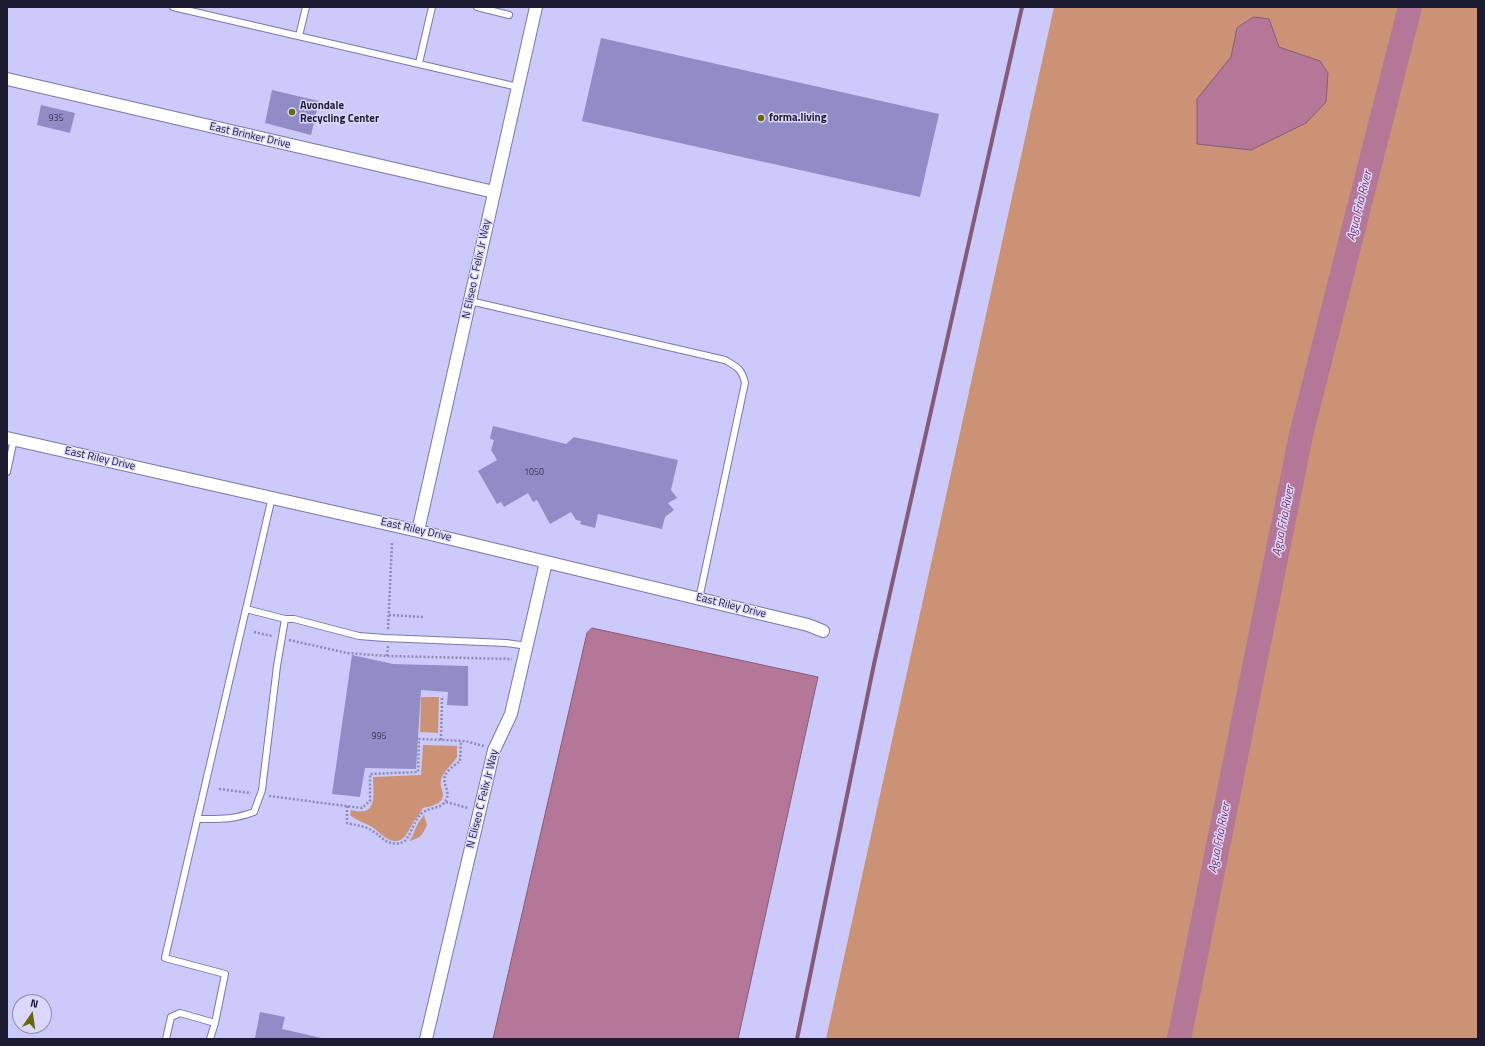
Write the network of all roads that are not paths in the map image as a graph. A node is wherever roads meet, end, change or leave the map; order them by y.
1 (173, 7) edge
2 (306, 7) edge
3 (432, 7) edge
4 (477, 7) edge
5 (536, 7) edge
6 (188, 9) edge
7 (508, 15) dead end
8 (299, 36) junction
9 (419, 63) junction
10 (7, 79) edge
11 (518, 87) junction
12 (494, 192) junction
13 (470, 301) junction
14 (10, 439) edge
15 (7, 472) edge
16 (272, 497) junction
17 (418, 530) junction
18 (546, 562) junction
19 (699, 599) junction
20 (246, 609) junction
21 (285, 619) junction
22 (823, 631) dead end
23 (528, 646) junction
24 (197, 819) junction
25 (214, 1022) junction
26 (212, 1038) edge
27 (166, 1039) edge
28 (426, 1039) edge

1 - 6 lane
2 - 8 lane
3 - 9 lane
4 - 7 lane
5 - 11 street, N Eliseo C Felix Jr Way
6 - 8 lane
8 - 9 lane
9 - 11 lane
10 - 12 street, East Brinker Drive
11 - 12 street, N Eliseo C Felix Jr Way
12 - 13 street, N Eliseo C Felix Jr Way
13 - 17 street, N Eliseo C Felix Jr Way
13 - 19 lane
14 - 15 lane
14 - 16 street, East Riley Drive
16 - 17 street, East Riley Drive
16 - 20 lane
17 - 18 street, East Riley Drive
18 - 19 street, East Riley Drive
18 - 23 street, N Eliseo C Felix Jr Way
19 - 22 street, East Riley Drive
20 - 21 lane
20 - 24 lane
21 - 23 lane
21 - 24 lane
23 - 28 street, N Eliseo C Felix Jr Way
24 - 25 lane
25 - 26 lane
25 - 27 lane

